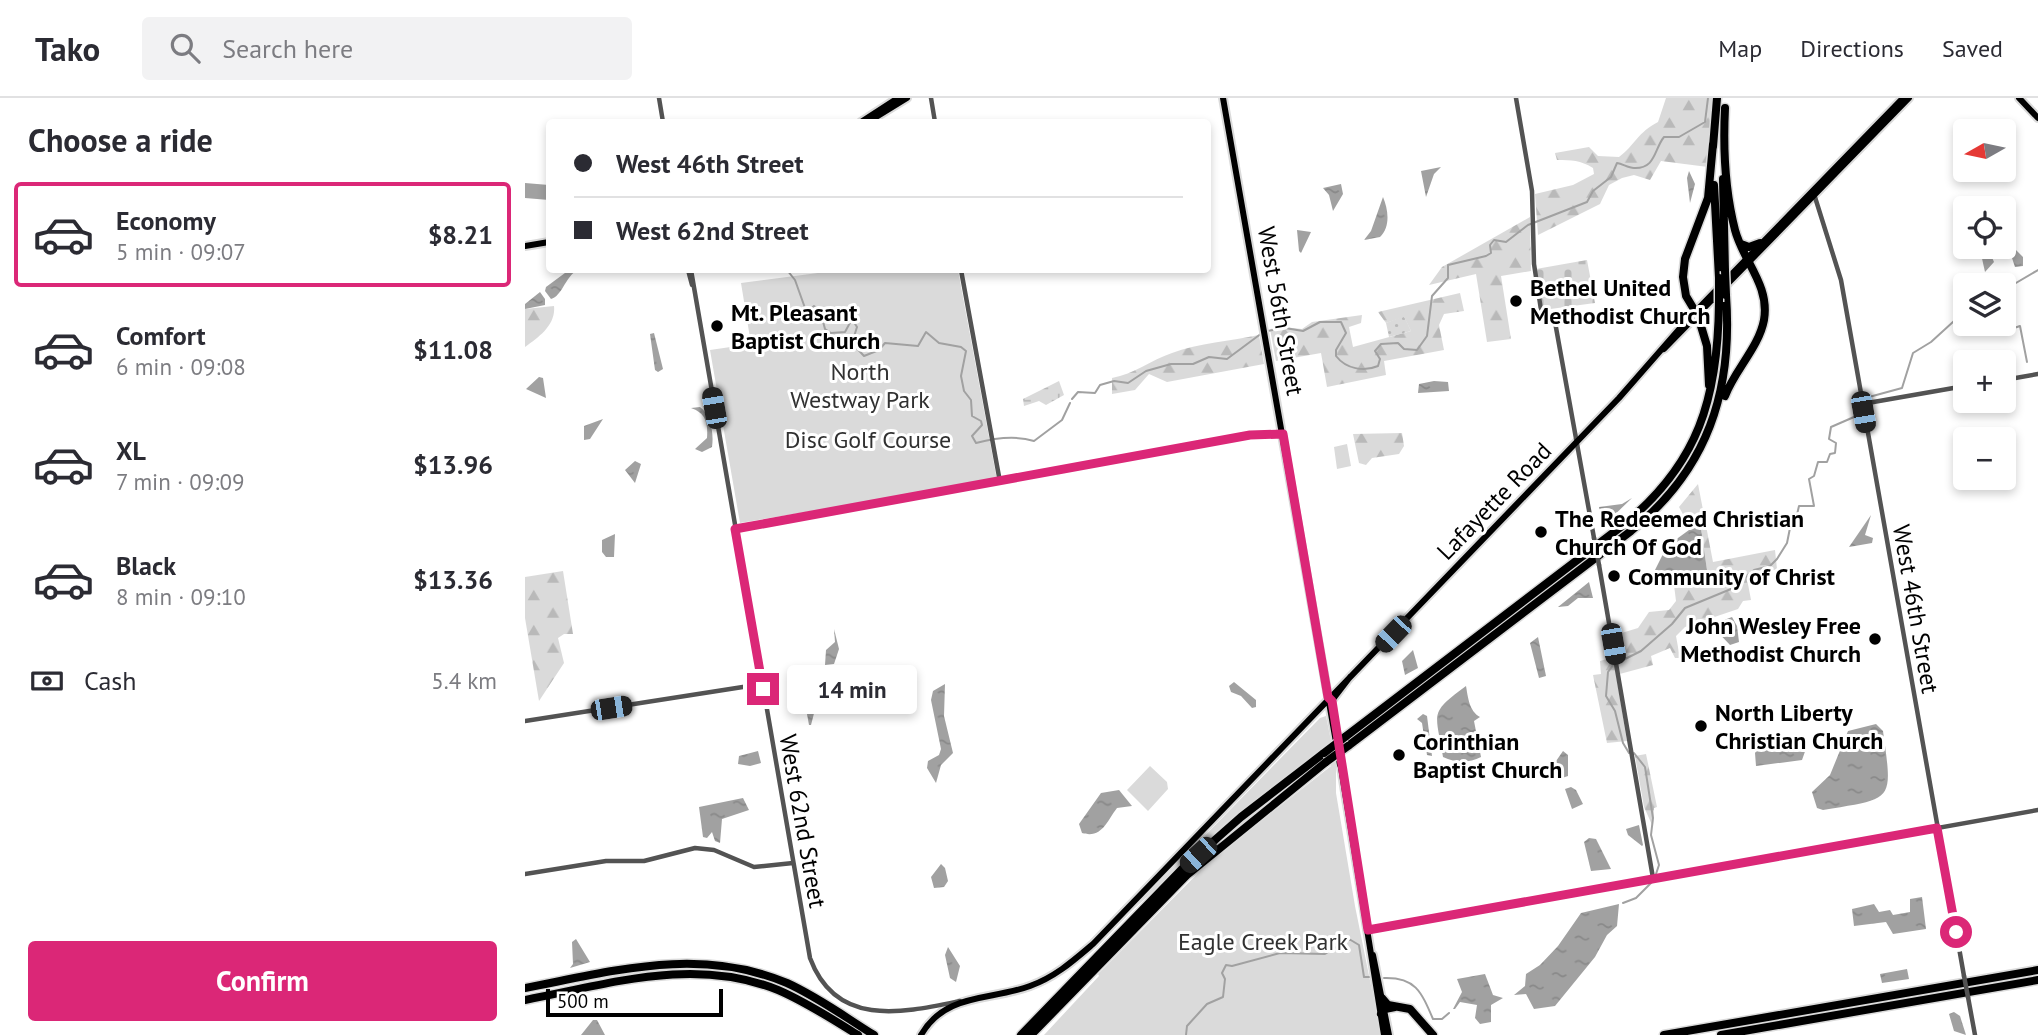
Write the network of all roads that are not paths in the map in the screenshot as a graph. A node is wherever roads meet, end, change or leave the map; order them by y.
1 (659, 98) edge
2 (898, 98) edge
3 (907, 98) edge
4 (931, 98) edge
5 (1223, 98) edge
6 (1516, 98) edge
7 (1717, 98) edge
8 (1727, 98) edge
9 (1903, 98) edge
10 (1909, 98) edge
11 (2019, 98) edge
12 (2025, 98) edge
13 (1725, 108) junction
14 (2038, 112) edge
15 (2038, 118) edge
16 (662, 119) edge
17 (866, 119) edge
18 (873, 119) edge
19 (935, 119) edge
20 (1713, 144) junction
21 (1813, 193) junction
22 (546, 242) edge
23 (1760, 243) junction
24 (1741, 244) junction
25 (525, 246) edge
26 (1748, 260) junction
27 (690, 273) edge
28 (962, 273) edge
29 (1722, 274) junction
30 (1723, 299) junction
31 (1696, 314) junction
32 (2038, 374) edge
33 (2016, 378) edge
34 (1953, 388) edge
35 (1862, 404) junction
36 (1710, 428) junction
37 (1697, 432) junction
38 (1283, 434) junction
39 (1577, 442) junction
40 (1000, 482) junction
41 (735, 529) junction
42 (762, 684) junction
43 (1329, 701) junction
44 (525, 721) edge
45 (2038, 810) edge
46 (1937, 828) junction
47 (793, 863) junction
48 (525, 874) edge
49 (1653, 878) junction
50 (1368, 930) junction
51 (1373, 955) junction
52 (2038, 970) edge
53 (2038, 979) edge
54 (525, 988) edge
55 (1063, 990) junction
56 (973, 998) junction
57 (1383, 998) junction
58 (525, 1000) edge
59 (963, 1000) junction
60 (936, 1004) junction
61 (1398, 1006) junction
62 (1383, 1012) junction
63 (858, 1035) edge
64 (874, 1035) edge
65 (921, 1035) edge
66 (1014, 1035) edge
67 (1020, 1035) edge
68 (1031, 1035) edge
69 (1387, 1035) edge
70 (1433, 1035) edge
71 (1664, 1035) edge
72 (1721, 1035) edge
73 (1975, 1035) edge

1 - 16 street
2 - 17 main road
3 - 18 main road
4 - 19 street
5 - 38 main road, West 56th Street
6 - 39 street
7 - 20 highway
8 - 13 highway
9 - 21 main road, Lafayette Road
10 - 21 main road, Lafayette Road
11 - 15 main road
12 - 14 main road
13 - 24 highway
13 - 29 highway
20 - 29 highway
20 - 31 highway
21 - 23 main road, Lafayette Road
21 - 26 main road, Lafayette Road
21 - 35 street, West 46th Street
22 - 25 main road
23 - 24 highway
23 - 26 main road, Lafayette Road
24 - 26 highway
26 - 31 main road, Lafayette Road
26 - 36 highway
27 - 41 street, West 62nd Street
28 - 40 street
29 - 30 highway, bridge
30 - 36 highway
30 - 37 highway
31 - 37 highway
31 - 39 main road, Lafayette Road
32 - 33 street
34 - 35 street
35 - 46 street, West 46th Street
36 - 68 highway, bridge
37 - 55 highway, bridge
38 - 40 street
38 - 43 main road, West 56th Street
39 - 43 main road, Lafayette Road
39 - 49 street, bridge
40 - 41 street
41 - 42 street, West 62nd Street
42 - 44 street
42 - 47 street, West 62nd Street
43 - 50 main road, West 56th Street
43 - 56 main road, Lafayette Road
45 - 46 street
46 - 49 street
46 - 73 street, West 46th Street, bridge
47 - 48 street
47 - 60 street, West 62nd Street
49 - 50 street
50 - 51 main road, West 56th Street
51 - 57 main road, West 56th Street
51 - 62 main road, West 56th Street
52 - 71 highway
53 - 72 highway
54 - 64 highway
55 - 66 highway
55 - 67 highway
56 - 59 main road, Lafayette Road
56 - 60 street
57 - 61 highway
57 - 62 main road, West 56th Street
58 - 63 highway
59 - 60 street
59 - 65 main road, Lafayette Road
61 - 62 highway
61 - 70 highway
62 - 69 main road, West 56th Street

